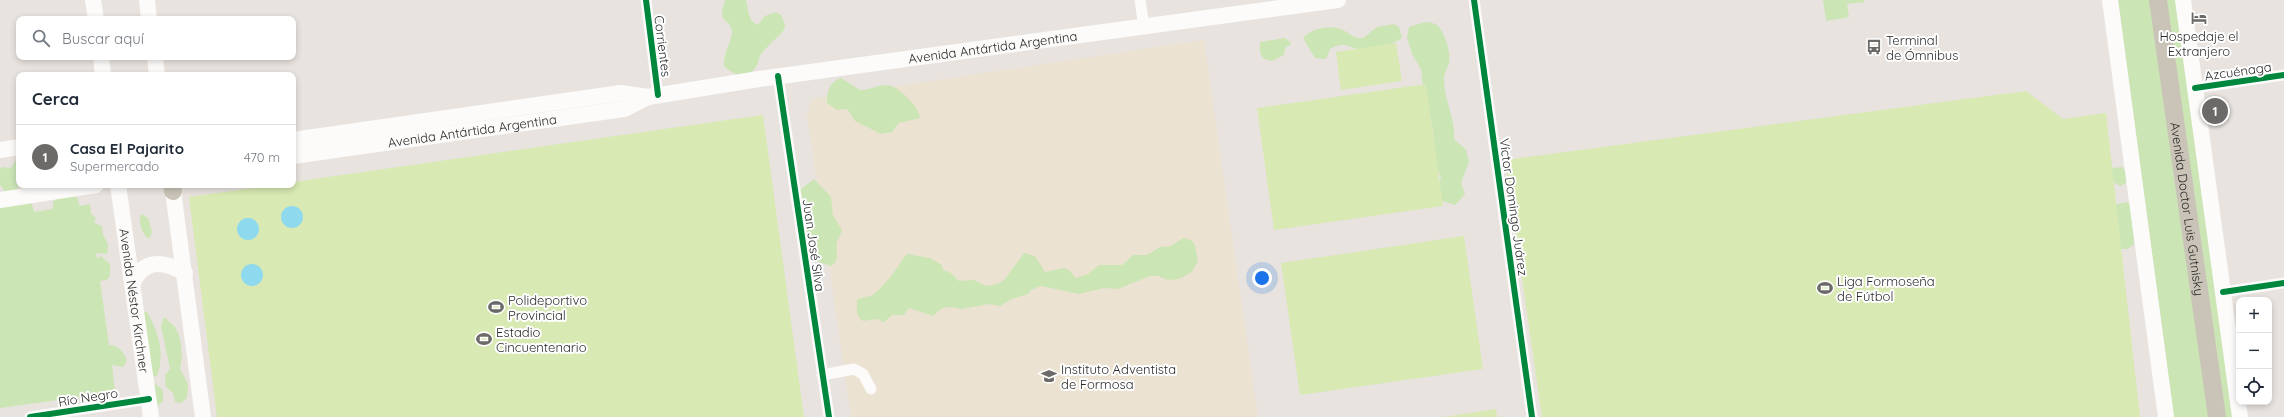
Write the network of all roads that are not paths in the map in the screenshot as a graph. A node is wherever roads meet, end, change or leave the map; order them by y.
1 (93, 0) edge
2 (147, 0) edge
3 (646, 0) edge
4 (1140, 0) edge
5 (1338, 0) edge
6 (1474, 0) edge
7 (2110, 0) edge
8 (2158, 0) edge
9 (2183, 0) edge
10 (1264, 5) edge
11 (96, 16) edge
12 (150, 16) edge
13 (1144, 26) junction
14 (101, 60) edge
15 (103, 72) edge
16 (2284, 75) edge
17 (778, 76) junction
18 (2195, 88) junction
19 (653, 96) junction
20 (296, 140) edge
21 (16, 147) edge
22 (0, 150) edge
23 (296, 156) edge
24 (77, 188) edge
25 (118, 188) edge
26 (172, 188) edge
27 (0, 200) edge
28 (185, 273) junction
29 (2284, 283) edge
30 (132, 284) junction
31 (2223, 292) junction
32 (822, 375) junction
33 (871, 389) dead end
34 (149, 399) junction
35 (30, 417) edge
36 (151, 417) edge
37 (203, 417) edge
38 (829, 417) edge
39 (1532, 417) edge
40 (2166, 417) edge
41 (2217, 417) edge
42 (2240, 417) edge

1 - 11 main road
2 - 12 main road
3 - 19 street, Corrientes
4 - 13 street
5 - 10 main road, Avenida Antártida Argentina
6 - 39 street, Víctor Domingo Juárez
7 - 40 main road
8 - 41 main road, Avenida Doctor Luis Gutnisky
9 - 18 main road, Avenida Doctor Luis Gutnisky
10 - 13 main road, Avenida Antártida Argentina
13 - 17 main road, Avenida Antártida Argentina
14 - 15 main road
16 - 18 street, Azcuénaga
17 - 19 main road, Avenida Antártida Argentina
17 - 32 street, Juan José Silva
18 - 31 main road, Avenida Doctor Luis Gutnisky
19 - 20 main road, Avenida Antártida Argentina
19 - 23 main road, Avenida Antártida Argentina
21 - 22 main road
24 - 27 main road
25 - 30 main road, Avenida Néstor Kirchner
26 - 28 main road
28 - 30 main road
28 - 37 main road
29 - 31 street
30 - 34 main road, Avenida Néstor Kirchner
31 - 42 main road, Avenida Doctor Luis Gutnisky
32 - 33 street
32 - 38 street, Juan José Silva
34 - 35 street, Río Negro
34 - 36 main road, Avenida Néstor Kirchner

